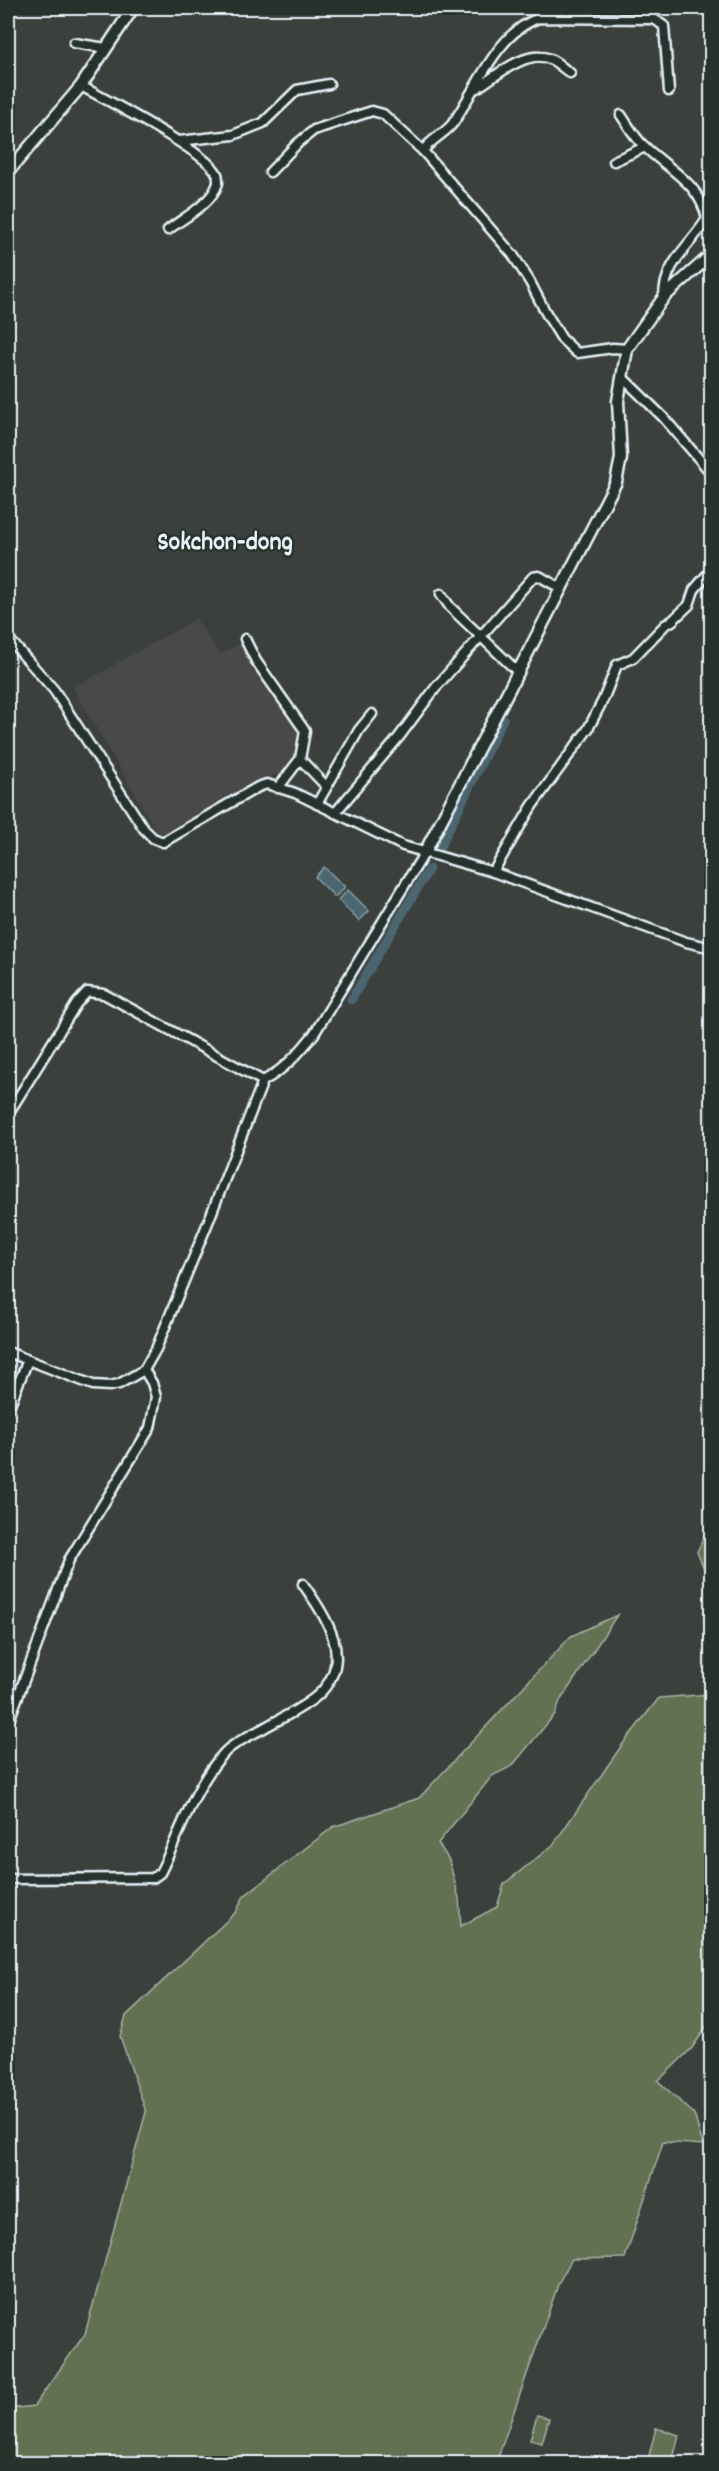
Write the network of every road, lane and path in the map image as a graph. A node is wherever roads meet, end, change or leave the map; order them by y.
1 (133, 8) edge
2 (74, 43) dead end
3 (106, 48) junction
4 (570, 73) dead end
5 (329, 84) dead end
6 (81, 86) junction
7 (474, 90) junction
8 (669, 91) dead end
9 (621, 115) dead end
10 (179, 141) junction
11 (645, 147) junction
12 (423, 151) junction
13 (614, 161) dead end
14 (8, 172) edge
15 (270, 172) dead end
16 (168, 230) dead end
17 (711, 254) edge
18 (664, 297) junction
19 (627, 349) junction
20 (622, 377) junction
21 (711, 474) edge
22 (711, 569) edge
23 (562, 589) junction
24 (441, 594) dead end
25 (481, 637) junction
26 (8, 638) edge
27 (245, 639) dead end
28 (519, 673) junction
29 (372, 714) dead end
30 (300, 759) junction
31 (326, 786) junction
32 (278, 788) junction
33 (317, 804) junction
34 (335, 813) junction
35 (425, 852) junction
36 (493, 872) junction
37 (711, 948) edge
38 (263, 1081) junction
39 (8, 1114) edge
40 (8, 1352) edge
41 (27, 1360) junction
42 (144, 1370) junction
43 (8, 1409) edge
44 (303, 1584) dead end
45 (8, 1723) edge
46 (8, 1879) edge

1 - 3 street
2 - 3 street
3 - 6 street
4 - 7 street
5 - 10 street
6 - 10 street
6 - 14 street
7 - 8 street
7 - 12 street
9 - 11 street
10 - 16 street
11 - 13 street
11 - 18 street
12 - 15 street
12 - 19 street
17 - 18 street
18 - 19 street
19 - 20 street
20 - 21 street
20 - 23 street
22 - 36 street
23 - 25 street
23 - 28 street
24 - 25 street
25 - 28 street
25 - 34 street
26 - 32 street
27 - 30 street
28 - 35 street
29 - 31 street
30 - 31 street
30 - 32 street
31 - 33 street
32 - 33 street
33 - 34 street
34 - 35 street
35 - 36 street
35 - 38 street
36 - 37 street
38 - 39 street
38 - 42 street
40 - 41 street
41 - 42 street
41 - 43 street
42 - 45 street
44 - 46 street

